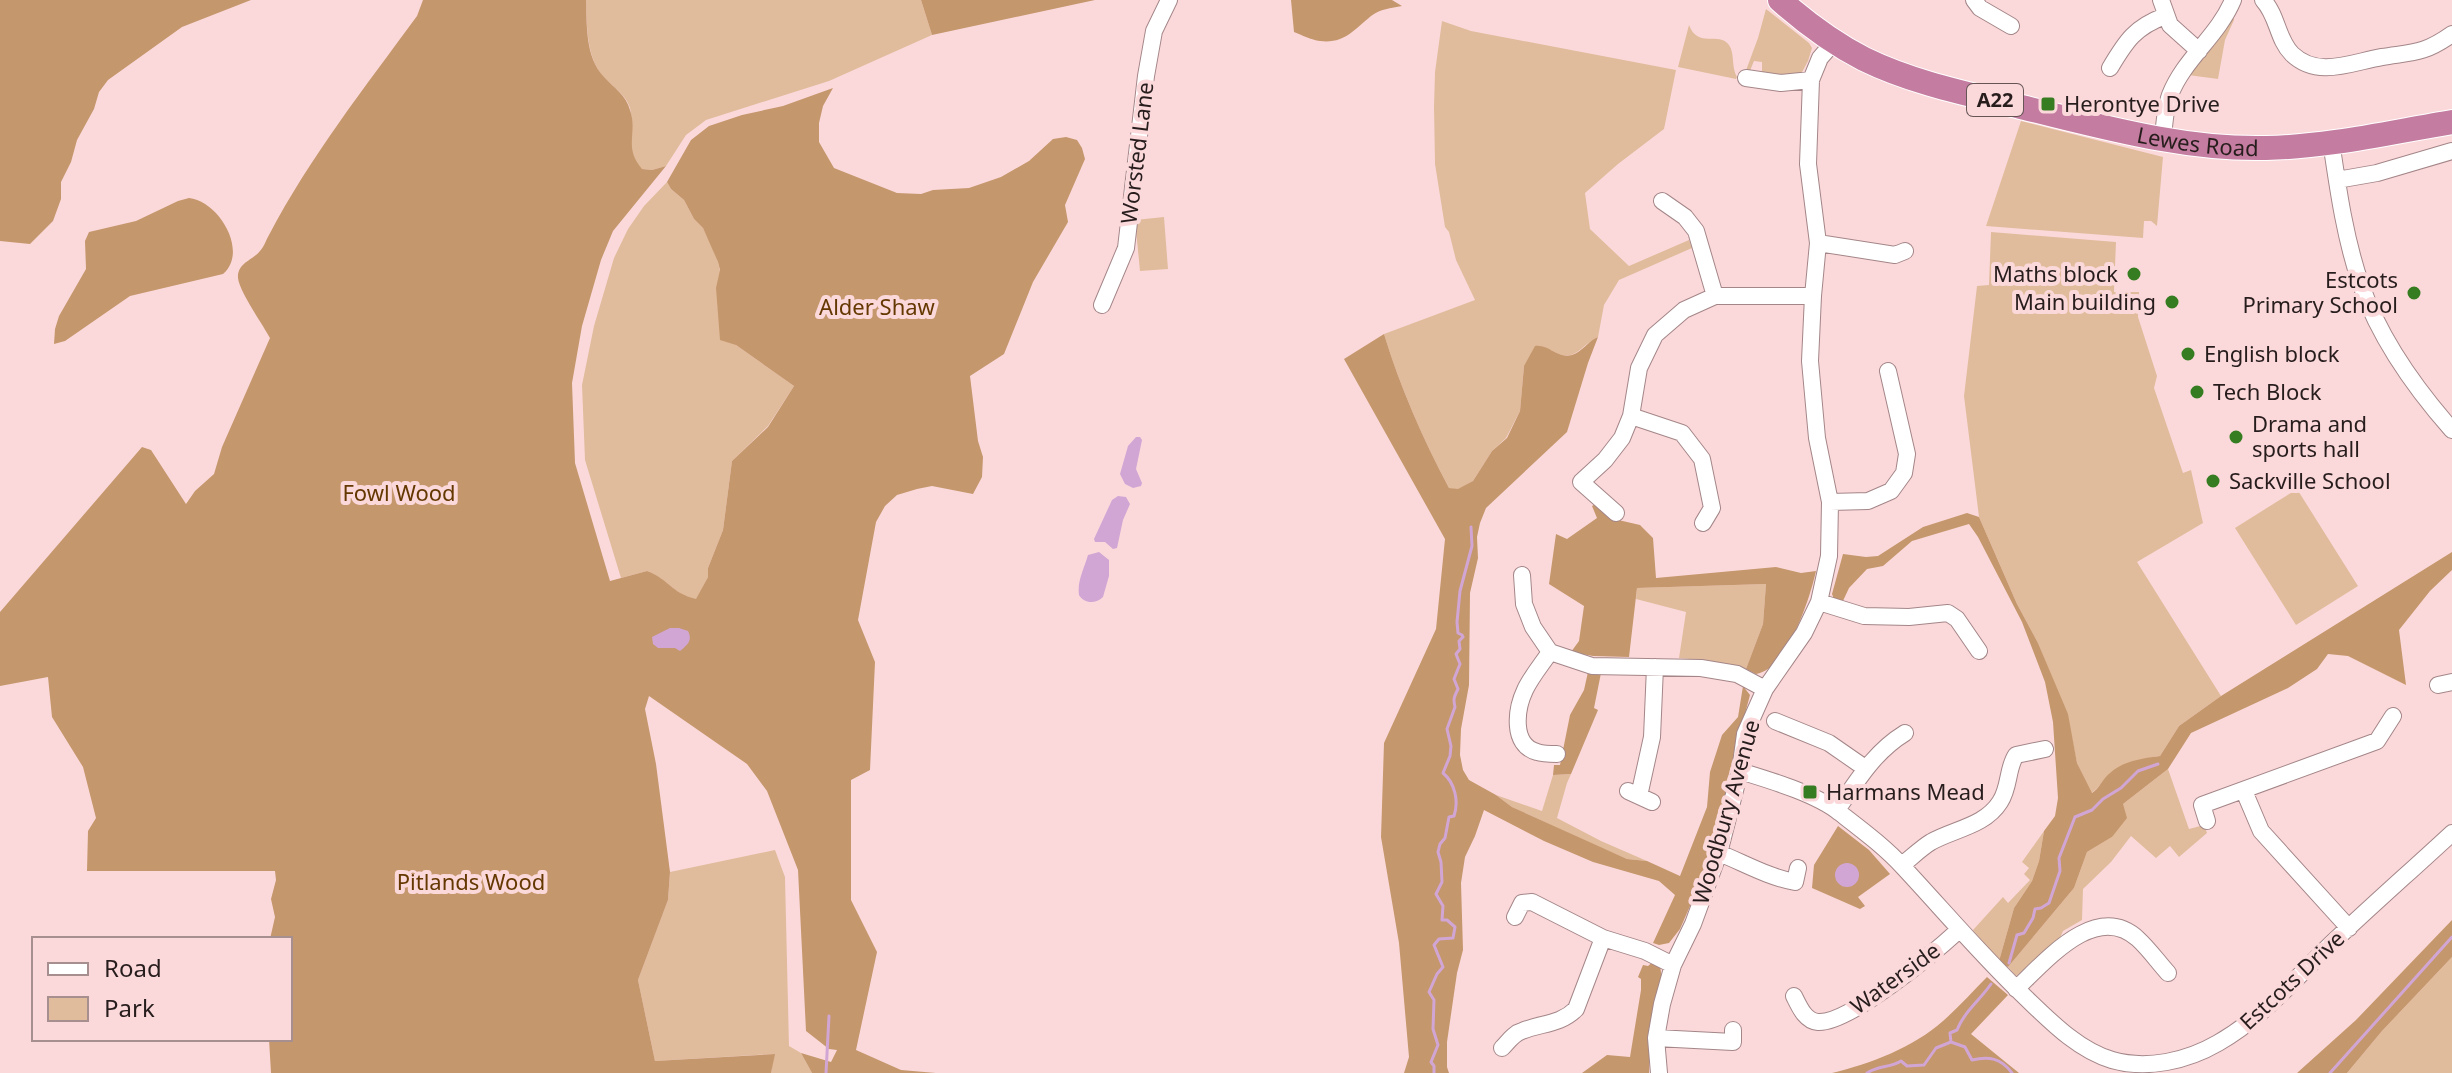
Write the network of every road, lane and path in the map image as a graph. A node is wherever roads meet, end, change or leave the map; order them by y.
1 (1169, 0) edge
2 (1780, 0) edge
3 (1974, 0) edge
4 (2233, 0) edge
5 (2272, 3) edge
6 (2163, 8) edge
7 (2011, 26) dead end
8 (2452, 34) edge
9 (1833, 43) junction
10 (2199, 51) junction
11 (2110, 68) dead end
12 (1752, 75) dead end
13 (1811, 80) junction
14 (2452, 122) edge
15 (2163, 139) junction
16 (2331, 141) junction
17 (2452, 151) edge
18 (2337, 180) junction
19 (1662, 201) dead end
20 (1818, 243) junction
21 (1905, 251) dead end
22 (1715, 296) junction
23 (1813, 296) junction
24 (1102, 305) dead end
25 (1888, 371) dead end
26 (1631, 416) junction
27 (2452, 430) edge
28 (1830, 502) junction
29 (1616, 513) dead end
30 (1703, 523) dead end
31 (1522, 575) dead end
32 (1819, 602) junction
33 (1979, 651) dead end
34 (1550, 652) junction
35 (1655, 667) junction
36 (1765, 689) junction
37 (2393, 716) dead end
38 (1775, 721) dead end
39 (1905, 733) dead end
40 (2045, 749) dead end
41 (1557, 754) dead end
42 (1865, 768) junction
43 (1740, 771) junction
44 (2244, 791) junction
45 (1639, 796) dead end
46 (1837, 810) junction
47 (2207, 821) dead end
48 (2452, 833) edge
49 (1719, 853) junction
50 (1902, 865) junction
51 (1798, 868) dead end
52 (1515, 917) dead end
53 (2349, 928) junction
54 (1959, 930) junction
55 (1603, 938) junction
56 (1673, 965) junction
57 (2168, 973) dead end
58 (2016, 989) junction
59 (1794, 996) dead end
60 (1733, 1030) dead end
61 (1656, 1038) junction
62 (1502, 1048) dead end
63 (2171, 1067) edge
64 (1659, 1073) edge

1 - 24 street, Worsted Lane
2 - 9 highway, Lewes Road / A22
3 - 7 street
4 - 10 street
5 - 8 street
6 - 10 street
6 - 11 street
9 - 13 street, Woodbury Avenue
9 - 15 highway, Lewes Road / A22
10 - 15 street
12 - 13 street
13 - 20 street, Woodbury Avenue
14 - 16 highway, Lewes Road / A22
15 - 16 highway, Lewes Road / A22
16 - 18 street
17 - 18 street
18 - 27 street
19 - 22 street
20 - 21 street
20 - 23 street, Woodbury Avenue
22 - 23 street
22 - 26 street
23 - 28 street, Woodbury Avenue
25 - 28 street
26 - 29 street
26 - 30 street
28 - 32 street, Woodbury Avenue
31 - 34 street
32 - 33 street
32 - 36 street, Woodbury Avenue
34 - 35 street
34 - 41 street
35 - 36 street
35 - 45 street
36 - 43 street, Woodbury Avenue
37 - 44 street
38 - 42 street
39 - 42 street
40 - 50 street
42 - 46 street
43 - 46 street, Estcots Drive
43 - 49 street, Woodbury Avenue
44 - 47 street
44 - 53 street
46 - 50 street, Estcots Drive
48 - 53 street, Estcots Drive
49 - 51 street
49 - 56 street, Woodbury Avenue
50 - 54 street, Estcots Drive
52 - 55 street
53 - 63 street, Estcots Drive
54 - 58 street, Estcots Drive
54 - 59 street, Waterside
55 - 56 street
55 - 62 street
56 - 61 street, Woodbury Avenue
57 - 58 street
58 - 63 street, Estcots Drive
60 - 61 street
61 - 64 street, Woodbury Avenue

